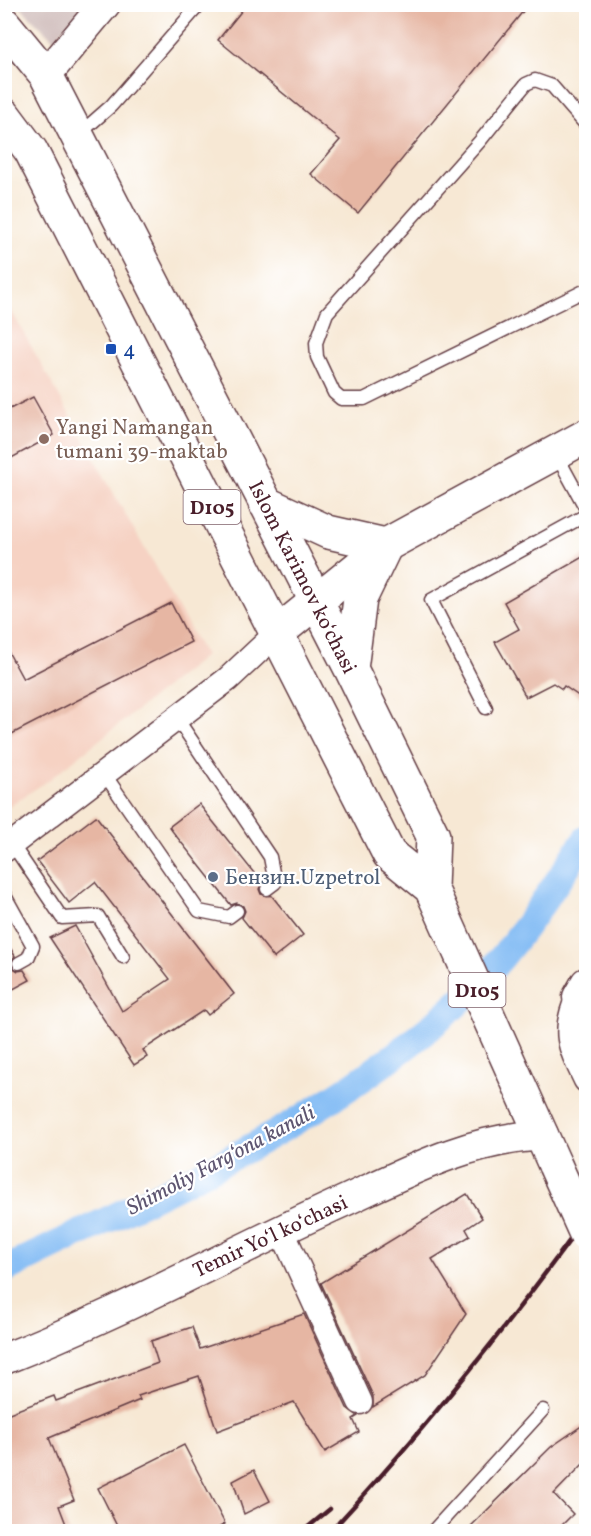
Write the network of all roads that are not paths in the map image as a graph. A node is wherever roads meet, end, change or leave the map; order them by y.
1 (105, 4) edge
2 (200, 4) edge
3 (4, 24) edge
4 (46, 75) junction
5 (4, 115) edge
6 (586, 125) edge
7 (77, 136) junction
8 (586, 290) edge
9 (586, 436) edge
10 (555, 453) junction
11 (265, 503) junction
12 (586, 509) edge
13 (586, 515) edge
14 (386, 545) junction
15 (316, 602) junction
16 (276, 634) junction
17 (351, 669) junction
18 (486, 708) dead end
19 (176, 717) junction
20 (103, 772) junction
21 (8, 847) edge
22 (431, 888) junction
23 (267, 889) dead end
24 (6, 901) edge
25 (237, 911) dead end
26 (123, 957) dead end
27 (19, 963) dead end
28 (582, 990) edge
29 (586, 1080) edge
30 (543, 1135) junction
31 (281, 1229) junction
32 (586, 1234) edge
33 (4, 1359) edge
34 (360, 1402) dead end
35 (543, 1410) dead end
36 (432, 1532) edge

1 - 4 street
2 - 7 lane
3 - 4 main road, Islom Karimov koʻchasi / D105
4 - 7 main road, Islom Karimov koʻchasi / D105
5 - 16 main road, Islom Karimov koʻchasi / D105
6 - 8 lane
7 - 11 main road, Islom Karimov koʻchasi / D105
9 - 10 main road
10 - 12 lane
10 - 14 main road
11 - 14 main road
11 - 15 main road, Islom Karimov koʻchasi / D105
13 - 18 lane
14 - 15 main road
14 - 17 main road
15 - 16 main road
15 - 17 main road, Islom Karimov koʻchasi / D105
16 - 19 street
16 - 22 main road, Islom Karimov koʻchasi / D105
17 - 22 main road, Islom Karimov koʻchasi / D105
19 - 20 street
19 - 23 lane
20 - 21 street
20 - 25 lane
21 - 26 lane
22 - 30 main road, Islom Karimov koʻchasi / D105
24 - 27 lane
28 - 29 street
30 - 31 street, Temir Yoʻl koʻchasi
30 - 32 main road, Islom Karimov koʻchasi / D105, bridge
31 - 33 street, Temir Yoʻl koʻchasi
31 - 34 street
35 - 36 lane

